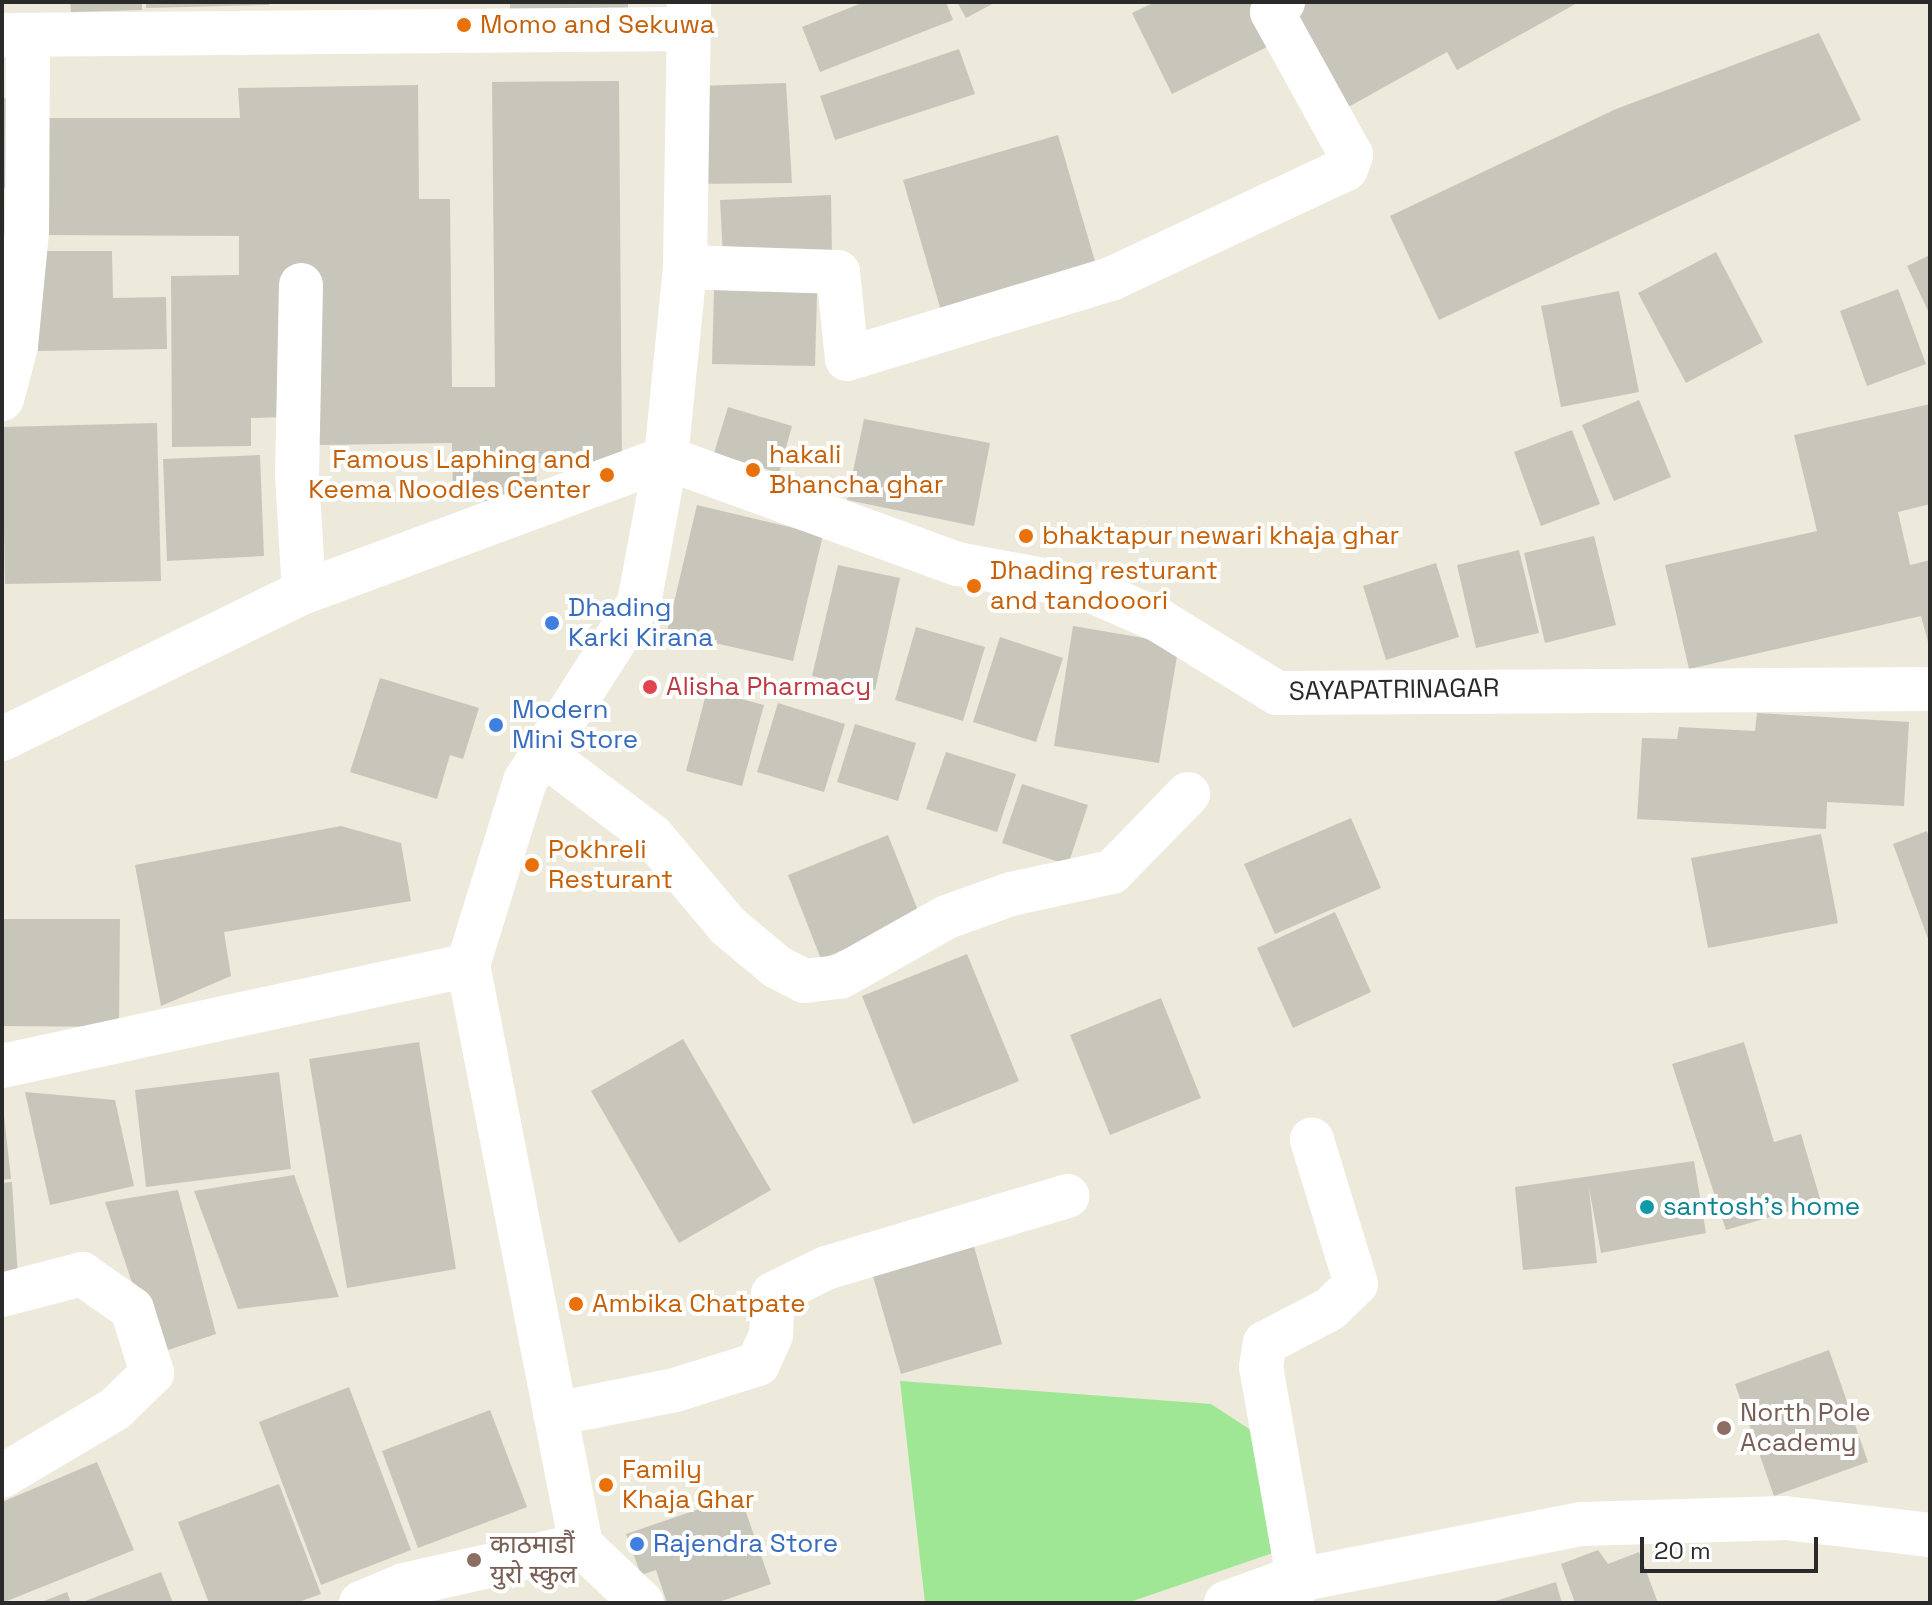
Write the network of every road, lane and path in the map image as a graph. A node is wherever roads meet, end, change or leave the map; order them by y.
1 (1283, 2) edge
2 (690, 15) edge
3 (15, 35) edge
4 (685, 267) junction
5 (301, 285) dead end
6 (2, 399) edge
7 (666, 458) junction
8 (304, 592) junction
9 (1930, 689) edge
10 (2, 734) edge
11 (542, 753) junction
12 (1188, 794) dead end
13 (468, 965) junction
14 (2, 1066) edge
15 (1312, 1140) dead end
16 (1068, 1196) dead end
17 (2, 1295) edge
18 (555, 1414) junction
19 (2, 1476) edge
20 (1930, 1535) edge
21 (581, 1545) junction
22 (1299, 1584) junction
23 (361, 1603) edge
24 (642, 1603) edge
25 (1226, 1603) edge

1 - 4 street
2 - 3 street
2 - 4 street
3 - 6 street
4 - 7 street
5 - 8 street
7 - 8 street
7 - 9 street, SAYAPATRINAGAR
7 - 11 street
8 - 10 street
11 - 12 street
11 - 13 street
13 - 14 street
13 - 18 street
15 - 22 street
16 - 18 street
17 - 19 street
18 - 21 street
20 - 22 street
21 - 23 street
21 - 24 street
22 - 25 street

